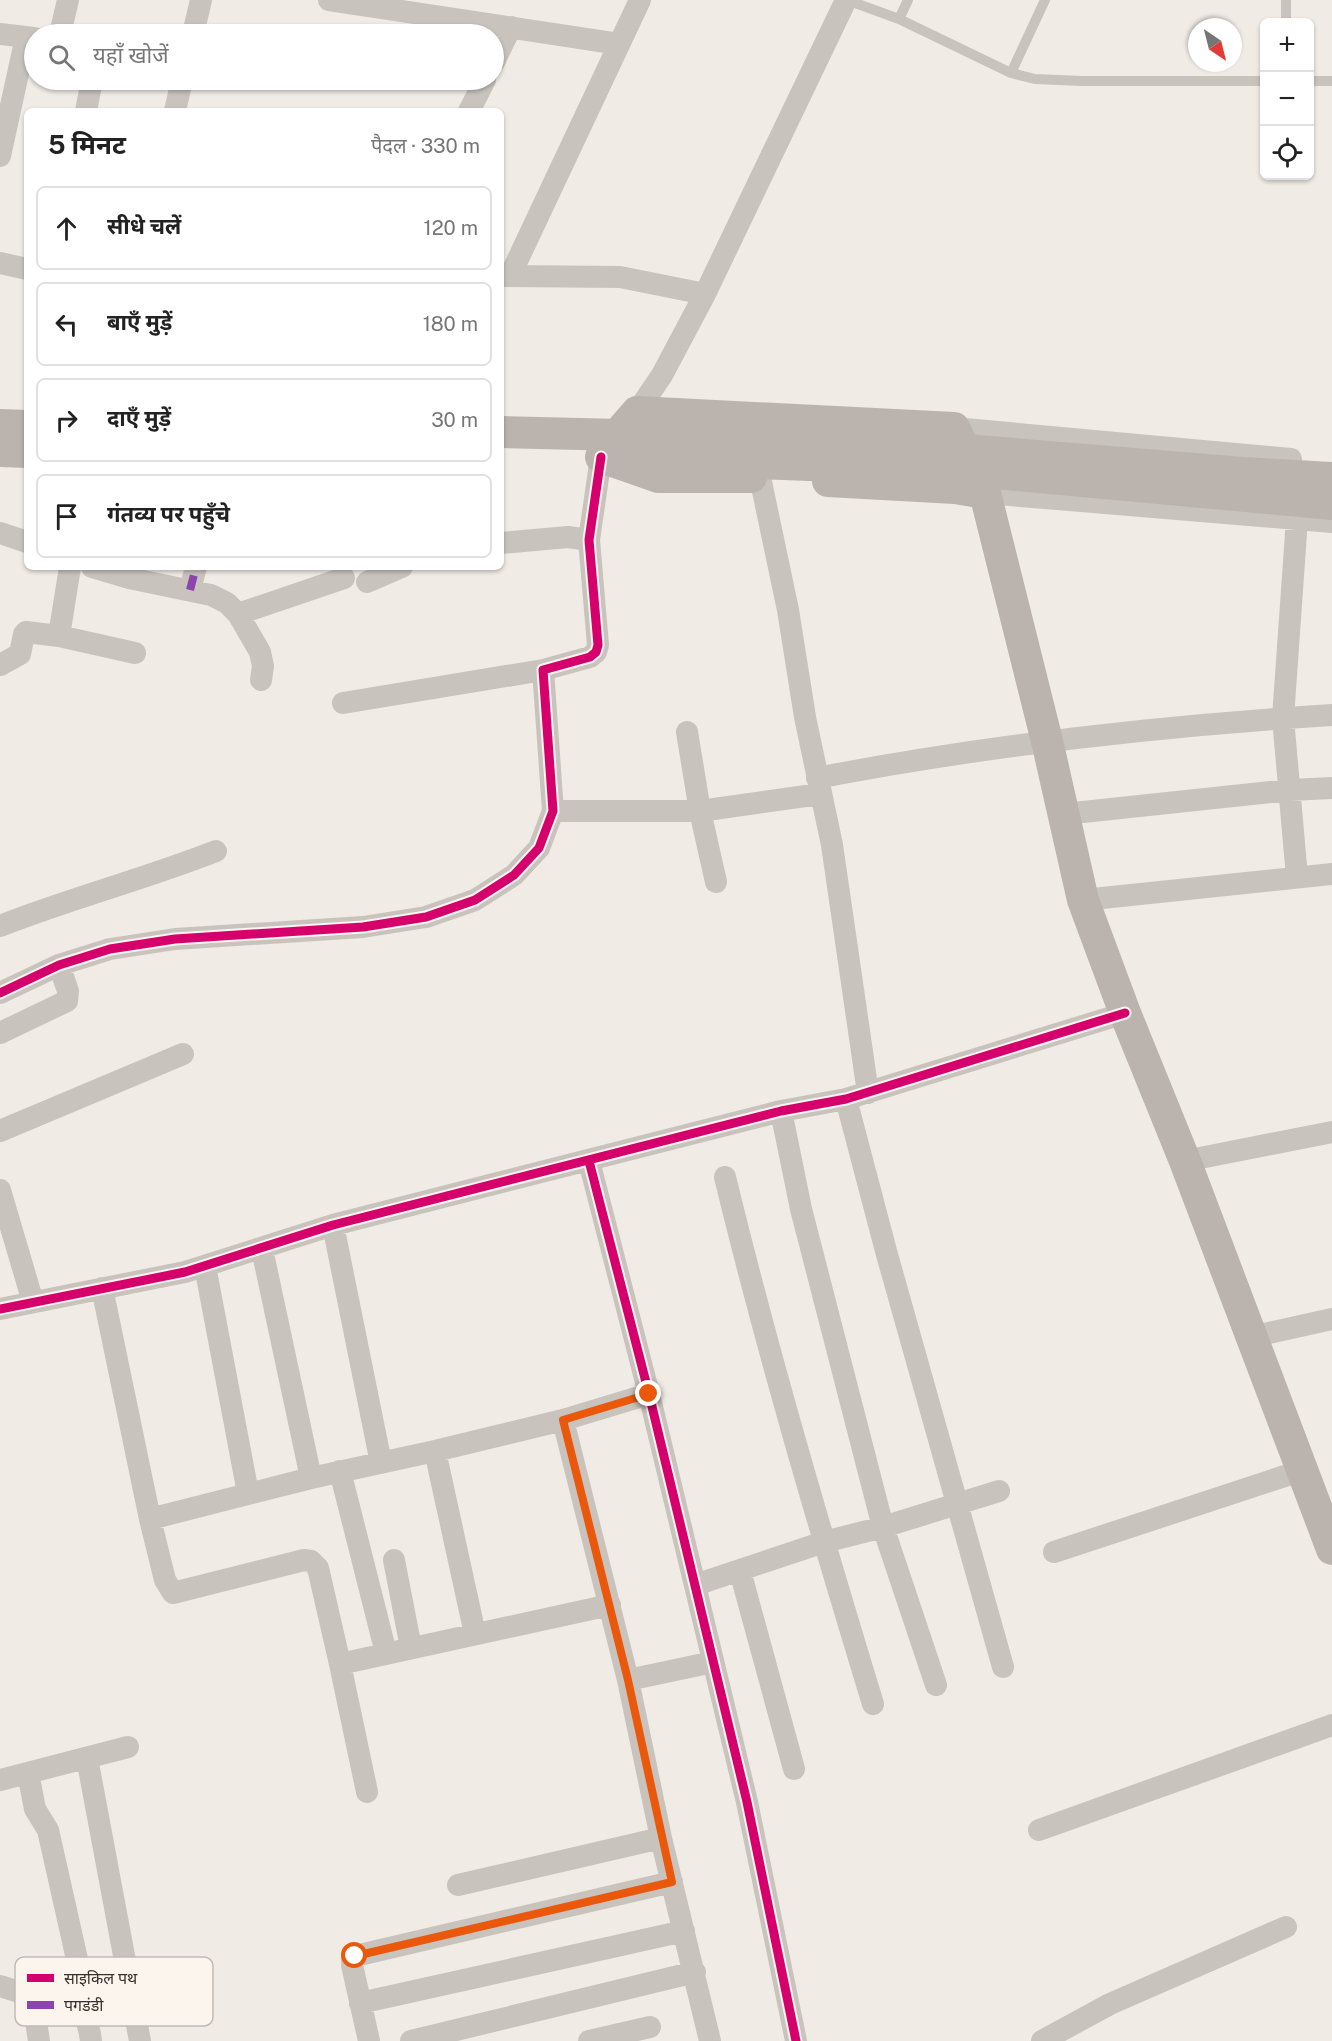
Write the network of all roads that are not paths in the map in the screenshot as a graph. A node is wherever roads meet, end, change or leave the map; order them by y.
1 (68, 0) edge
2 (201, 0) edge
3 (329, 0) edge
4 (640, 0) edge
5 (846, 0) edge
6 (908, 0) edge
7 (1046, 0) edge
8 (1286, 0) edge
9 (1286, 18) edge
10 (899, 19) junction
11 (62, 24) edge
12 (195, 24) edge
13 (491, 24) edge
14 (504, 26) edge
15 (511, 27) junction
16 (0, 34) edge
17 (24, 37) edge
18 (504, 41) edge
19 (619, 45) junction
20 (24, 62) edge
21 (1011, 73) junction
22 (1260, 81) edge
23 (1314, 81) edge
24 (1332, 81) edge
25 (90, 90) edge
26 (180, 90) edge
27 (480, 90) edge
28 (87, 108) edge
29 (176, 108) edge
30 (471, 108) edge
31 (0, 156) edge
32 (0, 263) edge
33 (24, 268) edge
34 (505, 276) edge
35 (705, 294) junction
36 (0, 425) edge
37 (24, 426) edge
38 (954, 428) junction
39 (504, 432) edge
40 (619, 440) junction
41 (0, 451) edge
42 (24, 452) edge
43 (504, 454) edge
44 (1291, 459) dead end
45 (760, 477) junction
46 (1332, 478) edge
47 (985, 493) junction
48 (1332, 504) edge
49 (1297, 519) junction
50 (1332, 522) edge
51 (0, 533) edge
52 (589, 540) junction
53 (24, 541) edge
54 (504, 543) edge
55 (70, 570) edge
56 (102, 570) edge
57 (195, 570) edge
58 (395, 570) edge
59 (344, 578) dead end
60 (367, 582) dead end
61 (190, 590) junction
62 (238, 614) junction
63 (59, 636) junction
64 (135, 653) dead end
65 (0, 665) edge
66 (543, 669) junction
67 (261, 680) dead end
68 (343, 703) dead end
69 (1332, 715) edge
70 (1283, 718) junction
71 (687, 732) dead end
72 (1047, 741) junction
73 (819, 786) junction
74 (1332, 788) edge
75 (1290, 790) junction
76 (700, 811) junction
77 (553, 812) junction
78 (1064, 814) junction
79 (216, 851) dead end
80 (1332, 874) edge
81 (1297, 877) junction
82 (716, 882) dead end
83 (1083, 900) junction
84 (0, 926) edge
85 (59, 965) junction
86 (0, 993) edge
87 (1125, 1013) junction
88 (0, 1033) edge
89 (183, 1054) dead end
90 (868, 1093) junction
91 (846, 1100) junction
92 (781, 1111) junction
93 (0, 1131) edge
94 (1332, 1132) edge
95 (590, 1161) junction
96 (1185, 1161) junction
97 (725, 1177) dead end
98 (0, 1190) edge
99 (333, 1225) junction
100 (262, 1249) junction
101 (205, 1266) junction
102 (102, 1288) junction
103 (33, 1302) junction
104 (0, 1309) edge
105 (1332, 1319) edge
106 (1251, 1337) junction
107 (649, 1394) junction
108 (563, 1420) junction
109 (435, 1451) junction
110 (381, 1462) junction
111 (1303, 1470) junction
112 (340, 1471) junction
113 (310, 1478) junction
114 (999, 1491) dead end
115 (248, 1493) junction
116 (958, 1503) junction
117 (150, 1519) junction
118 (884, 1527) junction
119 (824, 1542) junction
120 (1332, 1549) edge
121 (1054, 1552) dead end
122 (394, 1560) dead end
123 (740, 1571) junction
124 (695, 1585) junction
125 (610, 1605) junction
126 (475, 1634) junction
127 (411, 1648) junction
128 (386, 1653) junction
129 (713, 1662) junction
130 (340, 1664) junction
131 (1004, 1667) dead end
132 (628, 1680) junction
133 (936, 1684) dead end
134 (873, 1704) dead end
135 (1332, 1725) edge
136 (128, 1747) dead end
137 (87, 1758) junction
138 (794, 1769) dead end
139 (28, 1773) junction
140 (0, 1780) edge
141 (367, 1792) dead end
142 (1039, 1830) dead end
143 (661, 1838) junction
144 (672, 1882) junction
145 (458, 1885) dead end
146 (1286, 1926) dead end
147 (684, 1931) junction
148 (76, 1957) edge
149 (124, 1957) edge
150 (694, 1972) junction
151 (0, 1986) edge
152 (15, 1990) edge
153 (360, 2003) junction
154 (37, 2026) edge
155 (88, 2026) edge
156 (137, 2026) edge
157 (650, 2027) dead end
158 (39, 2041) edge
159 (91, 2041) edge
160 (140, 2041) edge
161 (369, 2041) edge
162 (411, 2041) edge
163 (589, 2041) edge
164 (710, 2041) edge
165 (796, 2041) edge
166 (1042, 2041) edge

1 - 11 street
2 - 12 street
3 - 13 street
4 - 19 street
5 - 10 lane
5 - 35 street
6 - 10 lane
7 - 21 lane
8 - 9 lane
10 - 21 lane
14 - 15 street
15 - 18 street
15 - 19 street
16 - 17 street
19 - 34 street
20 - 31 street
21 - 22 lane
23 - 24 lane
25 - 28 street
26 - 29 street
27 - 30 street
32 - 33 street
34 - 35 street
35 - 40 street
36 - 37 main road
38 - 40 main road
38 - 44 street
38 - 47 main road
39 - 40 main road
40 - 43 main road
40 - 45 main road
40 - 46 main road, bridge
40 - 48 main road, bridge
40 - 52 street
41 - 42 main road
45 - 47 main road
45 - 73 street
47 - 49 street
47 - 72 main road
49 - 50 street
49 - 70 street
51 - 53 street
52 - 54 street
52 - 66 street
55 - 63 street
56 - 61 street
57 - 61 street
58 - 60 street
59 - 62 street
61 - 62 street
62 - 67 street
63 - 64 street
63 - 65 street
66 - 68 street
66 - 77 street
69 - 70 street
70 - 72 street
70 - 75 street
71 - 76 street
72 - 73 street
72 - 78 main road
73 - 76 street
73 - 90 street
74 - 75 street
75 - 78 street
75 - 81 street
76 - 77 street
76 - 82 street
77 - 85 street
78 - 83 main road
79 - 84 street
80 - 81 street
81 - 83 street
83 - 87 main road
85 - 86 street
85 - 88 street
87 - 90 street
87 - 96 main road
89 - 93 street
90 - 91 street
91 - 92 street
91 - 116 street
92 - 95 street
92 - 118 street
94 - 96 street
95 - 99 street
95 - 107 street
96 - 106 main road
97 - 119 street
98 - 103 street
99 - 100 street
99 - 110 street
100 - 101 street
100 - 113 street
101 - 102 street
101 - 115 street
102 - 103 street
102 - 117 street
103 - 104 street
105 - 106 street
106 - 111 main road
107 - 108 street
107 - 124 street
108 - 109 street
108 - 125 street
109 - 110 street
109 - 126 street
110 - 112 street
111 - 120 main road
111 - 121 street
112 - 113 street
112 - 128 street
113 - 115 street
114 - 116 street
115 - 117 street
116 - 118 street
116 - 131 street
117 - 130 street
118 - 119 street
118 - 133 street
119 - 123 street
119 - 134 street
122 - 127 street
123 - 124 street
123 - 138 street
124 - 129 street
125 - 126 street
125 - 132 street
126 - 127 street
127 - 128 street
128 - 130 street
129 - 132 street
129 - 165 street
130 - 141 street
132 - 143 street
135 - 142 street
136 - 137 street
137 - 139 street
137 - 149 street
139 - 140 street
139 - 148 street
143 - 144 street
143 - 145 street
144 - 147 street
144 - 153 street
146 - 166 street
147 - 150 street
147 - 153 street
150 - 162 street
150 - 164 street
151 - 152 street
153 - 161 street
154 - 158 street
155 - 159 street
156 - 160 street
157 - 163 street

